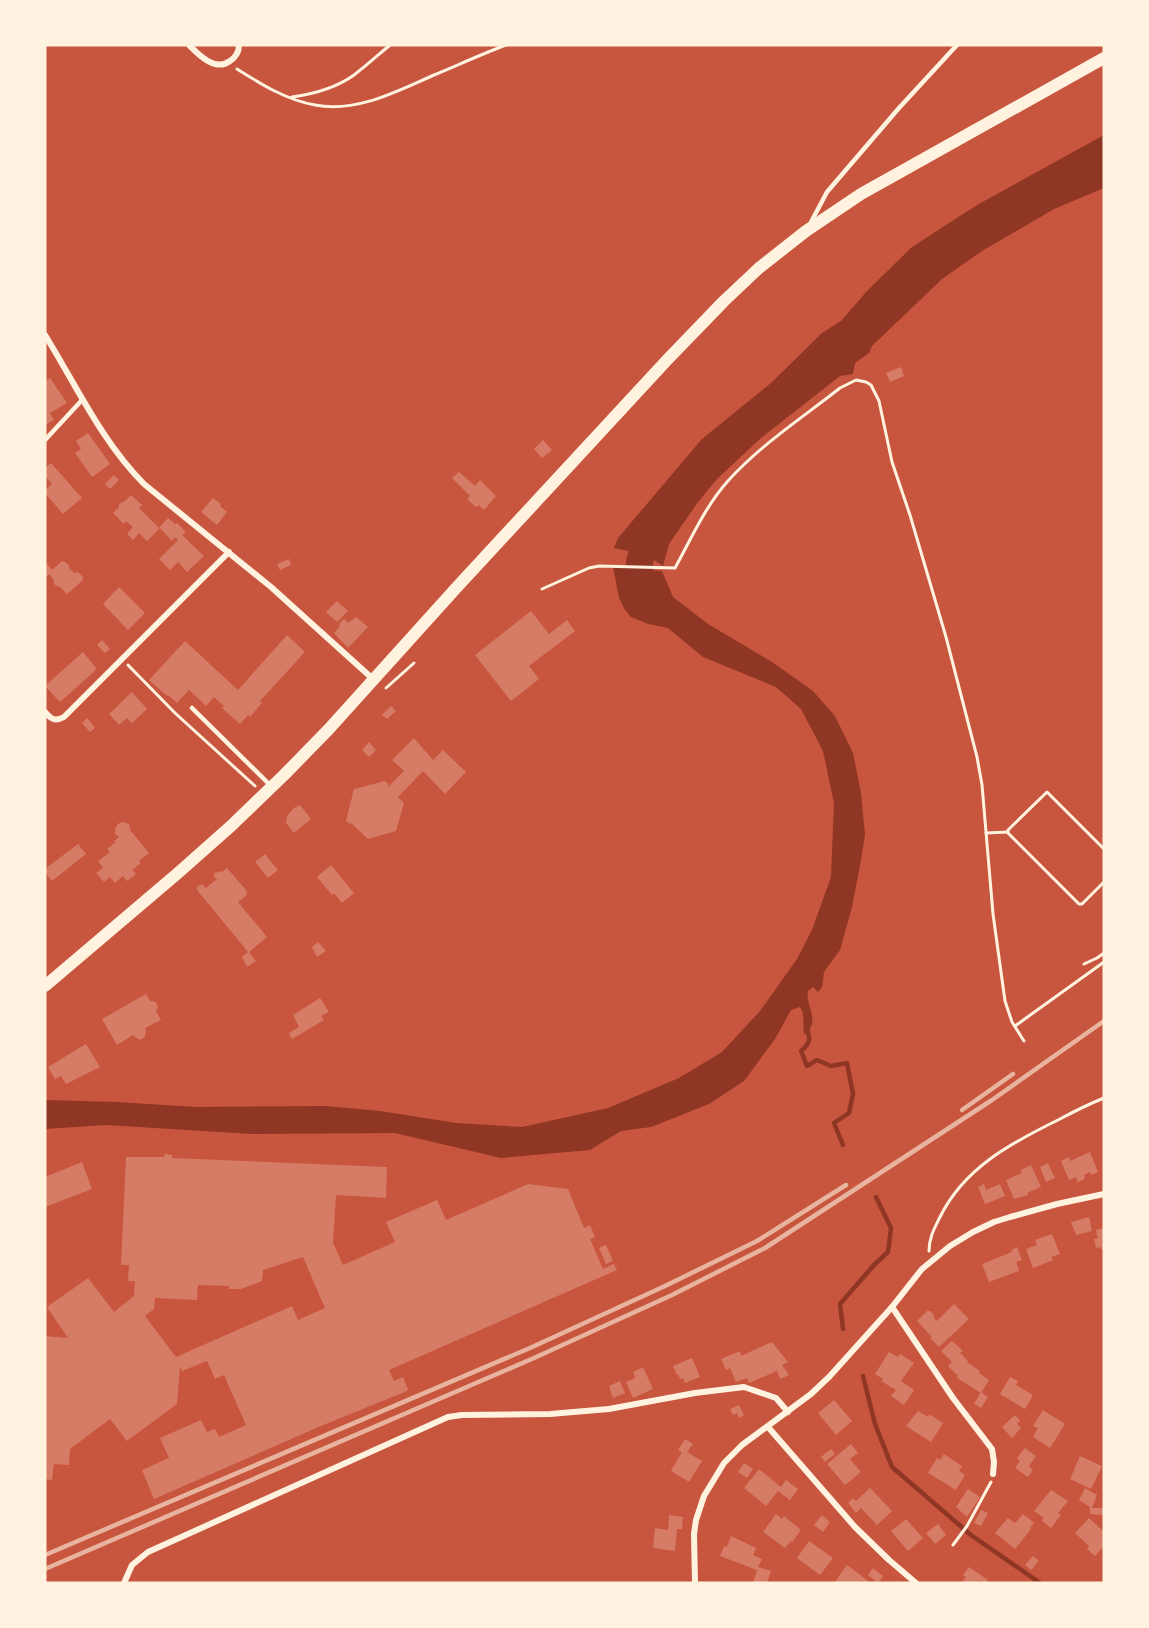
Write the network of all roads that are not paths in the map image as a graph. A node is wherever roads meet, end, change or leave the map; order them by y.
1 (189, 45) edge
2 (239, 45) edge
3 (957, 45) edge
4 (1104, 58) edge
5 (806, 231) junction
6 (45, 335) edge
7 (83, 399) junction
8 (45, 440) edge
9 (229, 552) junction
10 (373, 679) junction
11 (192, 708) dead end
12 (45, 712) edge
13 (267, 783) junction
14 (45, 986) edge
15 (1104, 1194) edge
16 (892, 1307) junction
17 (788, 1412) junction
18 (768, 1427) junction
19 (993, 1474) road end
20 (124, 1583) edge
21 (695, 1583) edge
22 (916, 1583) edge

1 - 2 street
3 - 5 lane
4 - 5 main road
5 - 10 main road
6 - 7 street
7 - 8 lane
7 - 9 street
9 - 10 street
9 - 12 street
10 - 13 main road
11 - 13 lane
13 - 14 main road
15 - 16 street
16 - 17 street
16 - 19 street
17 - 18 street
17 - 20 street
18 - 21 street
18 - 22 street

